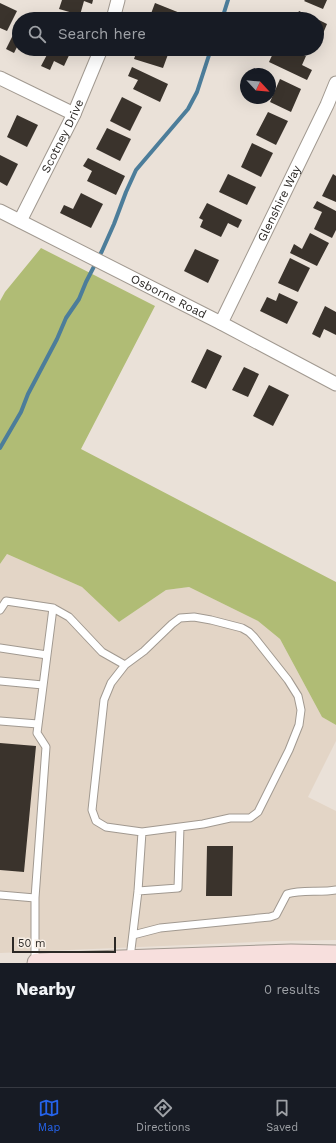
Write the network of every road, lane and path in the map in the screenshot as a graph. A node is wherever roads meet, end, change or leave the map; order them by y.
1 (118, 0) edge
2 (115, 12) edge
3 (98, 56) edge
4 (0, 78) edge
5 (336, 83) edge
6 (332, 106) edge
7 (74, 114) junction
8 (0, 211) edge
9 (20, 221) junction
10 (221, 324) junction
11 (336, 384) edge
12 (53, 608) junction
13 (0, 610) edge
14 (0, 648) edge
15 (46, 655) junction
16 (125, 665) junction
17 (0, 681) edge
18 (43, 685) junction
19 (0, 721) edge
20 (38, 724) junction
21 (180, 827) junction
22 (142, 832) junction
23 (336, 890) edge
24 (138, 891) junction
25 (0, 895) edge
26 (35, 898) junction
27 (133, 935) junction
28 (336, 955) edge
29 (130, 960) junction
30 (36, 963) edge

1 - 2 street
3 - 7 street, Scotney Drive
4 - 7 street
5 - 6 street, Glenshire Way
6 - 10 street, Glenshire Way
7 - 9 street, Scotney Drive
8 - 9 street, Osborne Road
9 - 10 street, Osborne Road
10 - 11 street, Osborne Road
12 - 13 lane
12 - 15 lane
12 - 16 lane
14 - 15 lane
15 - 18 lane
16 - 21 lane
16 - 22 lane
17 - 18 lane
18 - 20 lane
19 - 20 lane
20 - 26 lane
21 - 22 lane
21 - 24 lane
22 - 24 lane
23 - 27 lane
24 - 27 lane
25 - 26 lane
26 - 30 lane
27 - 29 lane
28 - 29 main road
29 - 30 main road

